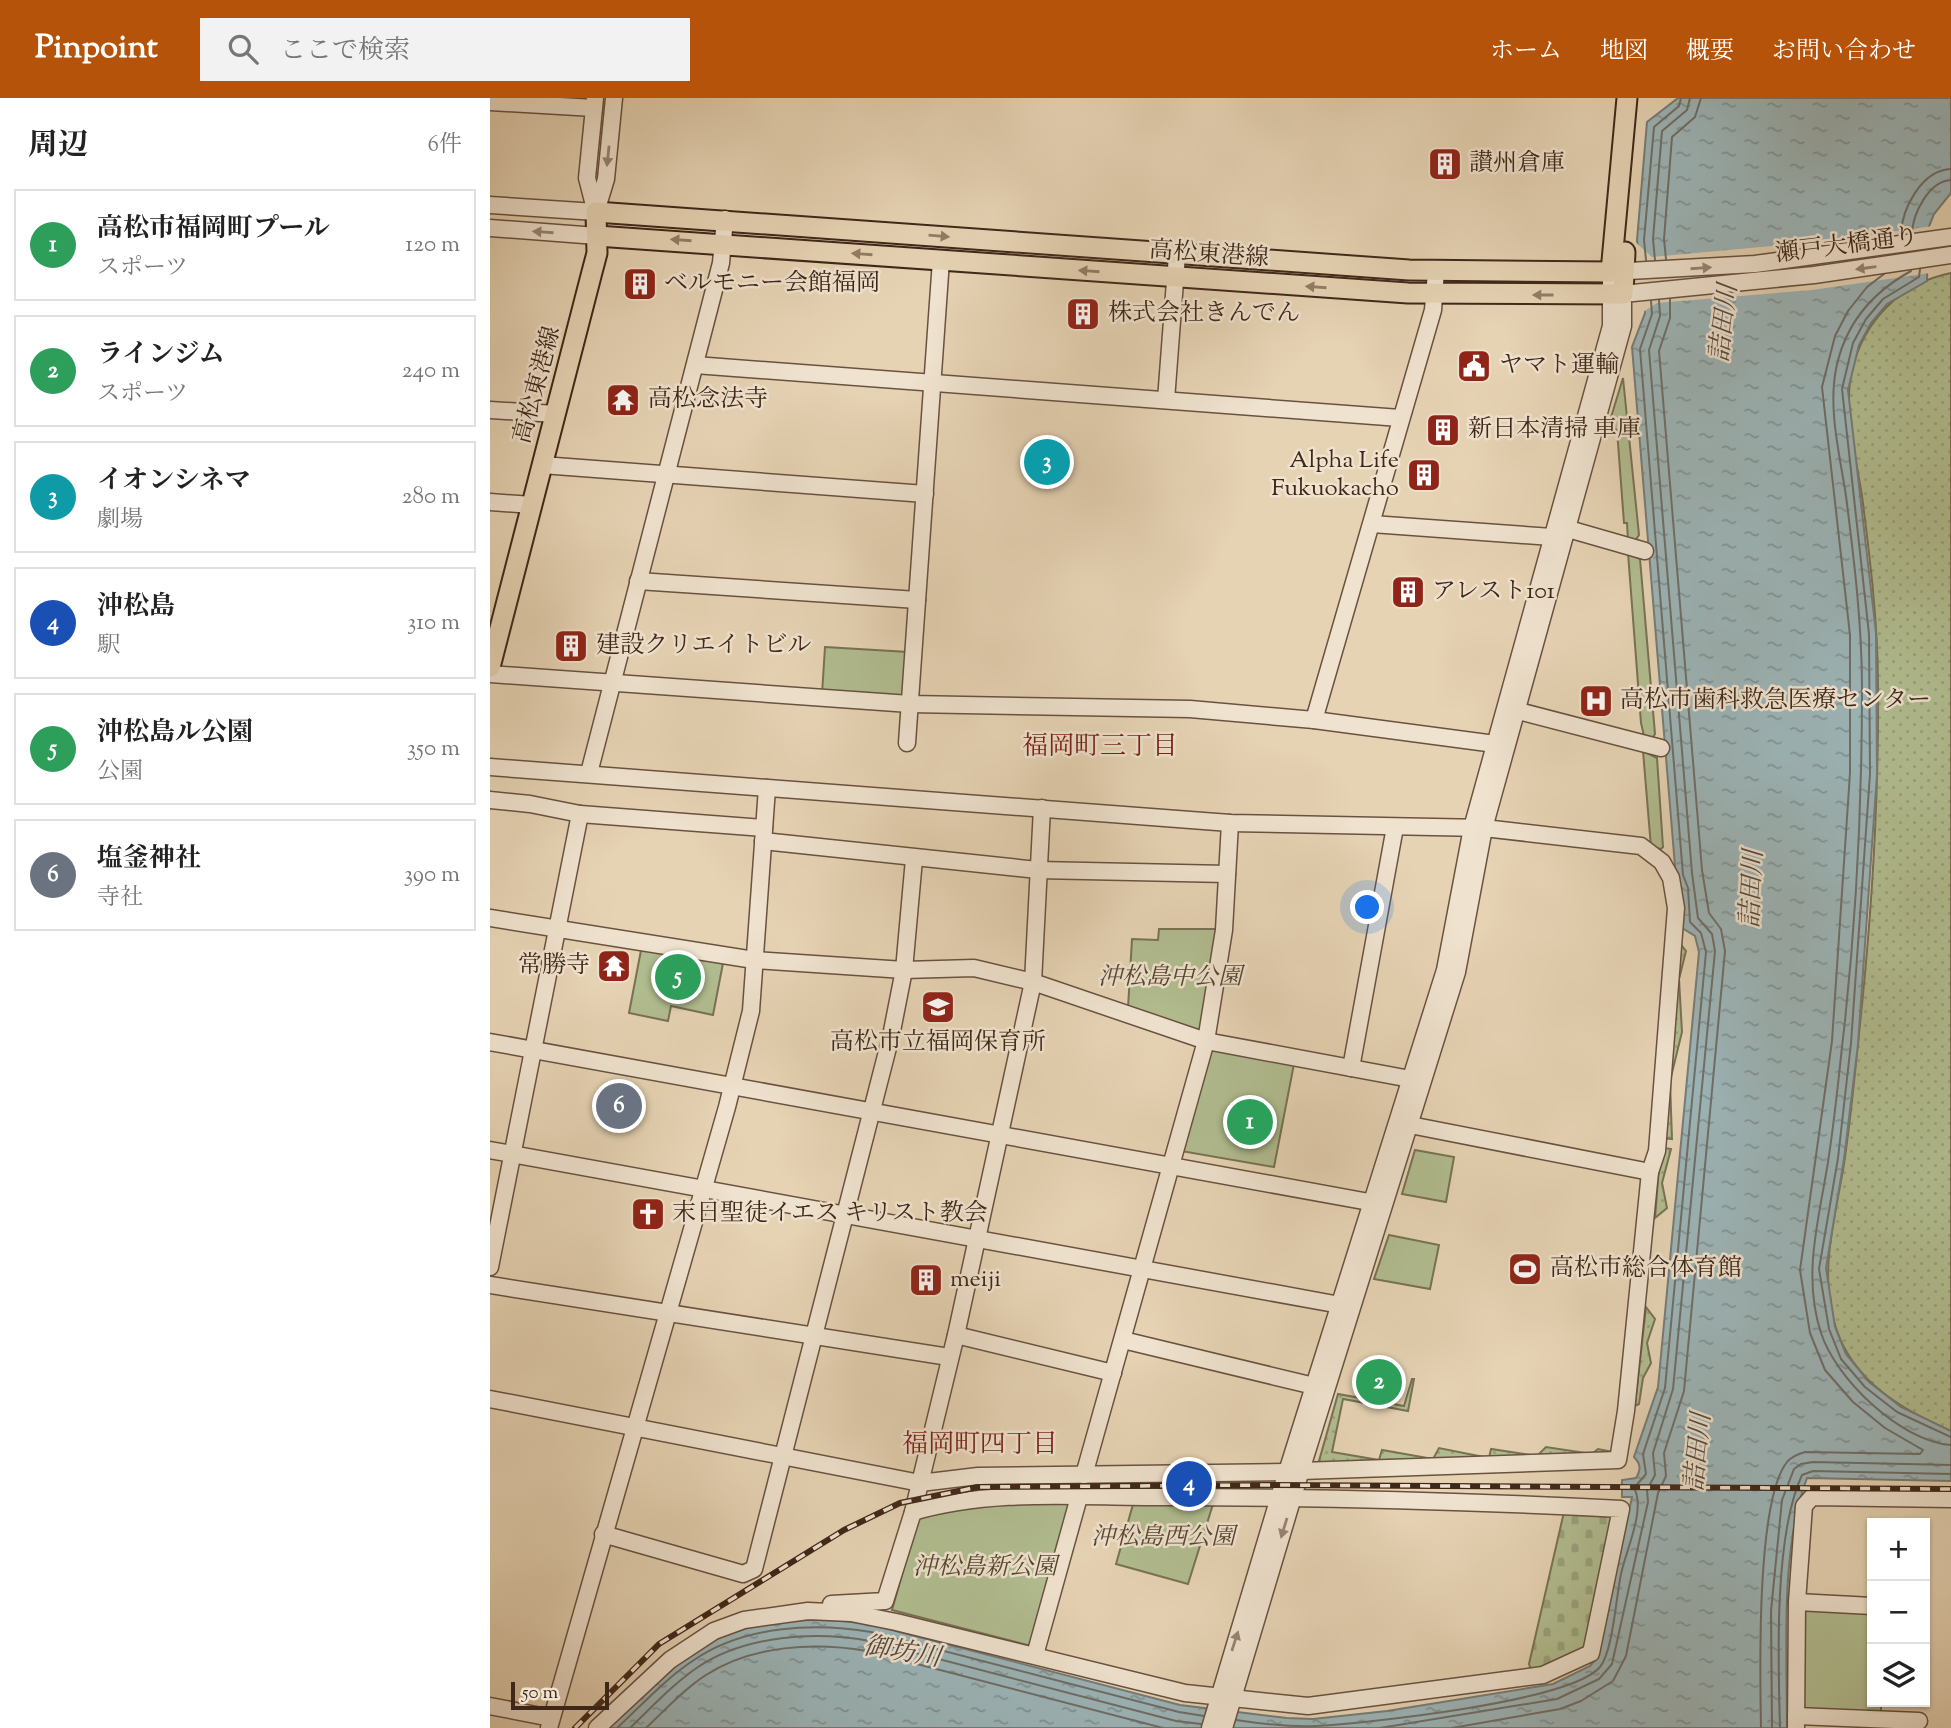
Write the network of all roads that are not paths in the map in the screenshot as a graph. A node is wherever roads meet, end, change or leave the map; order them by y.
1 (614, 98) edge
2 (1627, 98) edge
3 (1641, 98) edge
4 (490, 102) edge
5 (594, 103) edge
6 (490, 205) edge
7 (596, 212) junction
8 (725, 219) junction
9 (490, 228) edge
10 (597, 236) junction
11 (1943, 239) edge
12 (724, 243) junction
13 (1177, 255) junction
14 (1951, 255) edge
15 (941, 260) junction
16 (1436, 271) junction
17 (1622, 272) junction
18 (1175, 277) junction
19 (1622, 293) junction
20 (1436, 294) junction
21 (695, 365) junction
22 (932, 384) junction
23 (1166, 400) junction
24 (490, 410) edge
25 (556, 414) junction
26 (1400, 418) junction
27 (542, 465) junction
28 (666, 475) junction
29 (925, 494) junction
30 (490, 502) edge
31 (533, 505) junction
32 (1372, 524) junction
33 (1558, 531) junction
34 (1645, 551) dead end
35 (638, 581) junction
36 (917, 600) junction
37 (490, 667) edge
38 (490, 674) edge
39 (611, 685) junction
40 (910, 704) junction
41 (1511, 709) junction
42 (1314, 720) junction
43 (907, 743) dead end
44 (1495, 744) junction
45 (1661, 748) dead end
46 (490, 767) edge
47 (589, 774) junction
48 (767, 788) junction
49 (490, 800) edge
50 (1042, 808) junction
51 (580, 814) junction
52 (1230, 822) junction
53 (1395, 827) junction
54 (1478, 828) junction
55 (763, 835) junction
56 (914, 859) junction
57 (1038, 870) junction
58 (1227, 874) junction
59 (490, 918) edge
60 (557, 929) junction
61 (754, 960) junction
62 (904, 970) junction
63 (1033, 982) junction
64 (1206, 1041) junction
65 (490, 1042) edge
66 (533, 1050) junction
67 (1352, 1068) junction
68 (1417, 1080) junction
69 (733, 1086) junction
70 (873, 1111) junction
71 (1404, 1123) junction
72 (1002, 1135) junction
73 (490, 1150) edge
74 (513, 1154) junction
75 (1171, 1166) junction
76 (1650, 1171) junction
77 (702, 1189) junction
78 (1377, 1204) junction
79 (847, 1215) junction
80 (978, 1239) junction
81 (490, 1268) edge
82 (1142, 1269) junction
83 (490, 1285) edge
84 (1340, 1305) junction
85 (668, 1313) junction
86 (956, 1335) junction
87 (815, 1336) junction
88 (1123, 1340) junction
89 (949, 1357) junction
90 (1113, 1373) junction
91 (1314, 1386) junction
92 (490, 1399) edge
93 (635, 1427) junction
94 (783, 1457) junction
95 (1294, 1471) junction
96 (1084, 1475) junction
97 (920, 1483) junction
98 (1079, 1497) junction
99 (1286, 1497) junction
100 (1951, 1499) edge
101 (913, 1512) junction
102 (603, 1534) junction
103 (1797, 1602) junction
104 (1867, 1606) edge
105 (825, 1611) junction
106 (1035, 1655) junction
107 (1223, 1703) junction
108 (490, 1706) edge
109 (1919, 1721) dead end
110 (1796, 1722) edge
111 (550, 1723) edge
112 (597, 1728) edge
113 (1210, 1728) edge
114 (1224, 1728) edge

1 -> 7 street
2 - 17 main road
3 - 17 main road
4 - 5 street
5 - 7 street
6 - 7 street
7 - 8 main road, 高松東港線
7 - 10 main road, 高松東港線
8 - 12 street
8 -> 13 main road, 高松東港線
10 -> 9 street
12 -> 10 main road, 高松東港線
10 - 25 main road, 高松東港線
17 -> 11 street, 瀬戸大橋通り
15 -> 12 main road, 高松東港線
12 - 21 street
13 - 16 main road, 高松東港線
13 - 18 street
14 -> 19 street, 瀬戸大橋通り
18 -> 15 main road, 高松東港線
15 - 22 street
16 - 17 main road, 高松東港線
16 - 20 street
17 - 19 main road
20 -> 18 main road, 高松東港線
18 - 23 street
19 -> 20 main road, 高松東港線
19 - 33 street
20 - 26 street
21 - 22 street
21 - 28 street
22 - 23 street
22 - 29 street
23 - 26 street
24 - 25 street
25 - 27 main road, 高松東港線
26 - 32 street
27 - 28 street
27 - 31 main road, 高松東港線
28 - 29 street
28 - 35 street
29 - 36 street
30 - 31 street
31 - 37 main road, 高松東港線
32 - 33 street
32 - 42 street
33 - 34 street
33 - 41 street
35 - 36 street
35 - 39 street
36 - 40 street
38 - 39 street
39 - 40 street
39 - 47 street
40 - 42 street
40 - 43 street
41 - 44 street
41 - 45 street
41 - 54 street
42 - 44 street
44 - 54 street
46 - 47 street
47 - 48 street
48 - 50 street
48 - 55 street
49 - 51 street
50 - 52 street
50 - 57 street
51 - 55 street
51 - 60 street
52 - 53 street
52 - 58 street
53 - 54 street
53 - 67 street
54 - 68 street
54 - 76 street
55 - 56 street
55 - 61 street
56 - 57 street
56 - 62 street
57 - 58 street
57 - 63 street
58 - 64 street
59 - 60 street
60 - 61 street
60 - 66 street
61 - 62 street
61 - 69 street
62 - 63 street
62 - 70 street
63 - 64 street
63 - 72 street
64 - 67 street
64 - 75 street
65 - 66 street
66 - 69 street
66 - 74 street
67 - 68 street
68 - 71 street
69 - 70 street
69 - 77 street
70 - 72 street
70 - 79 street
71 - 76 street
71 - 78 street
72 - 75 street
72 - 80 street
73 - 74 street
74 - 77 street
74 - 81 street
75 - 78 street
75 - 82 street
76 - 95 street
77 - 79 street
77 - 85 street
78 - 84 street
78 - 95 street
79 - 80 street
79 - 87 street
80 - 82 street
80 - 86 street
82 - 84 street
82 - 88 street
83 - 85 street
84 - 91 street
85 - 87 street
85 - 93 street
86 - 89 street
86 - 90 street
87 - 89 street
87 - 94 street
88 - 90 street
88 - 91 street
89 - 97 street
90 - 96 street
91 - 95 street
92 - 93 street
93 - 94 street
93 - 102 street
94 - 97 street
94 - 102 street
95 - 96 street
95 - 99 street
96 - 97 street
97 - 101 street
98 - 99 street
98 - 101 street
98 - 106 street
99 - 107 street
99 - 107 street
100 - 103 street
101 - 105 street
102 - 111 street
103 - 104 street
103 - 110 street
105 - 106 street
105 - 112 street
106 - 107 street
107 - 113 street
107 - 114 street
108 - 111 street
109 - 110 street

